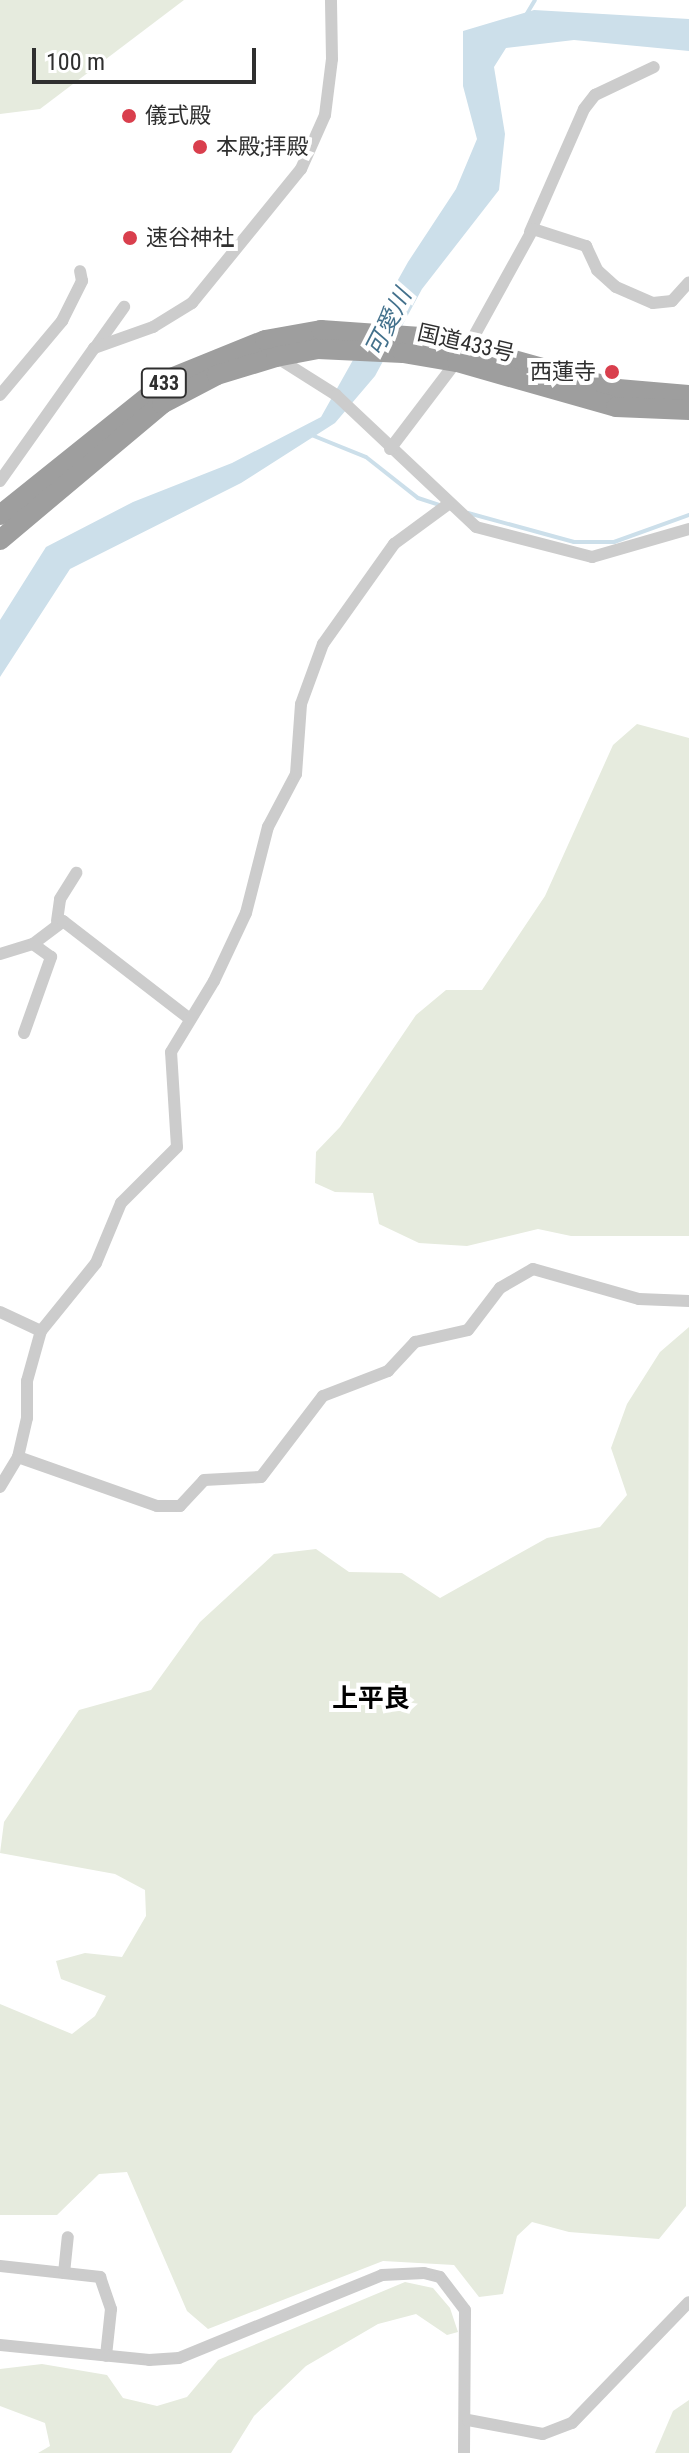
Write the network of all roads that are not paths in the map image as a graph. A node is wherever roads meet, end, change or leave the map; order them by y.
1 (331, 0) edge
2 (654, 67) dead end
3 (530, 232) junction
4 (80, 271) dead end
5 (689, 282) edge
6 (124, 307) dead end
7 (361, 340) junction
8 (95, 348) junction
9 (463, 354) junction
10 (276, 357) junction
11 (0, 395) edge
12 (689, 395) edge
13 (689, 410) edge
14 (390, 449) junction
15 (0, 481) edge
16 (447, 505) junction
17 (0, 515) edge
18 (689, 529) edge
19 (0, 540) edge
20 (76, 873) dead end
21 (57, 921) junction
22 (33, 944) junction
23 (0, 954) edge
24 (190, 1019) junction
25 (24, 1033) dead end
26 (689, 1301) edge
27 (0, 1312) edge
28 (41, 1331) junction
29 (18, 1457) junction
30 (0, 1487) edge
31 (68, 2237) dead end
32 (0, 2266) edge
33 (64, 2273) junction
34 (689, 2302) edge
35 (0, 2345) edge
36 (106, 2356) junction
37 (468, 2420) junction
38 (464, 2453) edge

1 - 8 street
2 - 3 street
3 - 5 street
3 - 9 street
4 - 11 street
6 - 8 street
7 - 9 highway, 国道433号 / 433
7 - 10 highway, 国道433号 / 433
7 - 17 highway, 国道433号 / 433
8 - 15 street
9 - 12 highway, 国道433号 / 433
9 - 13 highway, 国道433号 / 433
9 - 14 street
10 - 14 street
10 - 19 highway, 国道433号 / 433
14 - 16 street
16 - 18 street
16 - 24 street
20 - 21 street
21 - 22 street
21 - 24 street
22 - 23 street
22 - 25 street
24 - 28 street
26 - 29 street
27 - 28 street
28 - 29 street
29 - 30 street
31 - 33 street
32 - 33 street
33 - 36 street
34 - 37 street
35 - 36 street
36 - 37 street
37 - 38 street

